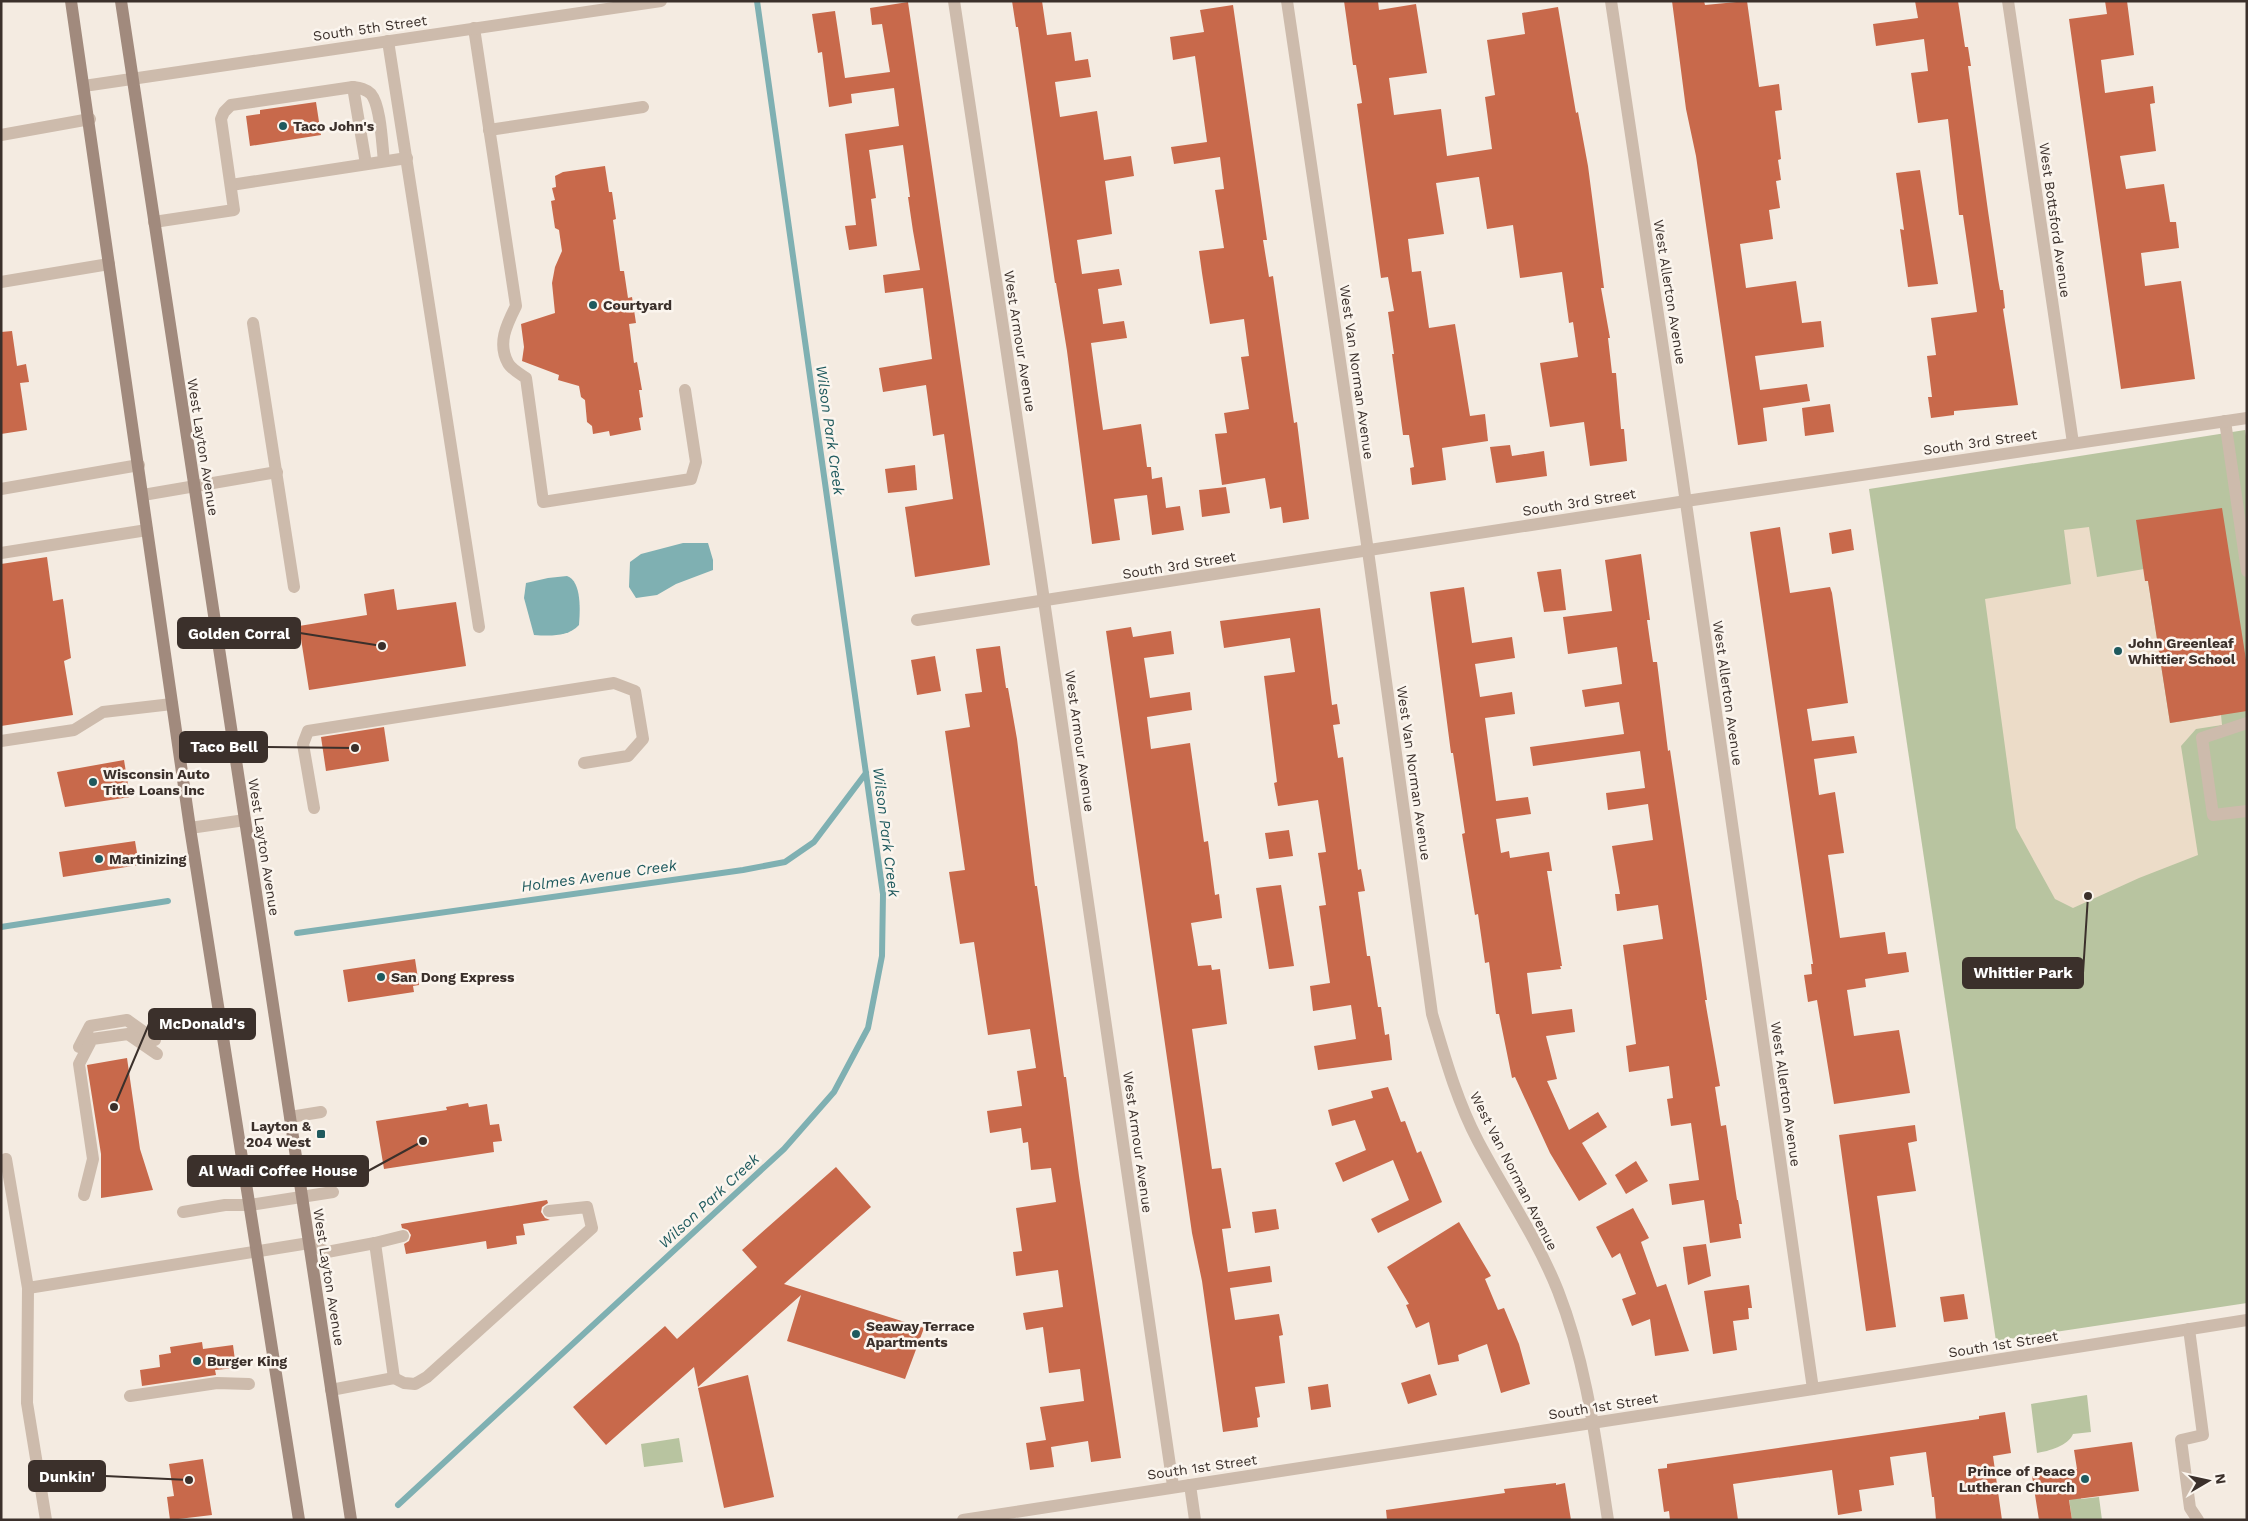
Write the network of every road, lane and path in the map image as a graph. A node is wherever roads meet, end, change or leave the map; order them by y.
1 (71, 1) edge
2 (121, 1) edge
3 (661, 1) edge
4 (954, 1) edge
5 (1287, 1) edge
6 (1611, 1) edge
7 (2008, 1) edge
8 (474, 28) junction
9 (388, 40) junction
10 (132, 79) junction
11 (84, 86) junction
12 (353, 87) junction
13 (643, 107) dead end
14 (90, 119) junction
15 (489, 130) junction
16 (1, 135) edge
17 (407, 158) junction
18 (384, 161) junction
19 (366, 164) junction
20 (231, 185) junction
21 (154, 222) junction
22 (109, 264) junction
23 (1, 282) edge
24 (253, 323) dead end
25 (685, 390) dead end
26 (2247, 418) edge
27 (2225, 421) junction
28 (2073, 444) junction
29 (139, 465) junction
30 (276, 472) junction
31 (194, 486) junction
32 (1, 489) edge
33 (142, 495) junction
34 (1686, 501) junction
35 (147, 530) junction
36 (1368, 551) junction
37 (1, 553) edge
38 (2247, 571) edge
39 (294, 587) dead end
40 (1044, 601) junction
41 (917, 620) dead end
42 (479, 627) dead end
43 (172, 704) junction
44 (2247, 723) edge
45 (1, 741) edge
46 (584, 763) dead end
47 (314, 808) dead end
48 (2247, 810) edge
49 (244, 820) junction
50 (190, 828) junction
51 (155, 1040) dead end
52 (157, 1054) dead end
53 (78, 1064) junction
54 (321, 1112) dead end
55 (290, 1116) junction
56 (6, 1159) dead end
57 (333, 1192) dead end
58 (84, 1195) dead end
59 (302, 1197) junction
60 (250, 1205) junction
61 (549, 1211) dead end
62 (183, 1212) dead end
63 (403, 1236) dead end
64 (309, 1243) junction
65 (375, 1243) junction
66 (257, 1251) junction
67 (28, 1288) junction
68 (2247, 1320) edge
69 (2189, 1329) junction
70 (394, 1378) junction
71 (249, 1384) dead end
72 (1813, 1389) junction
73 (331, 1390) junction
74 (130, 1396) dead end
75 (1593, 1422) junction
76 (1190, 1485) junction
77 (1173, 1486) junction
78 (46, 1520) edge
79 (299, 1520) edge
80 (351, 1520) edge
81 (963, 1520) edge
82 (1195, 1520) edge
83 (1608, 1520) edge
84 (2198, 1520) edge

1 - 11 main road
2 - 10 main road, West Layton Avenue
3 - 8 street, South 5th Street
4 - 40 street, West Armour Avenue
5 - 36 street, West Van Norman Avenue
6 - 34 street, West Allerton Avenue
7 - 28 street, West Bottsford Avenue
8 - 9 street, South 5th Street
8 - 15 street
9 - 10 street, South 5th Street
9 - 17 street
10 - 11 street, South 5th Street
10 - 21 main road, West Layton Avenue
11 - 14 main road
12 - 18 street
12 - 19 street
12 - 20 street
13 - 15 street
14 - 16 street
14 - 22 main road
15 - 25 street
17 - 18 street
17 - 42 street
18 - 19 street
19 - 20 street
20 - 21 street
21 - 31 main road, West Layton Avenue
22 - 23 street
22 - 29 main road
24 - 30 street
26 - 27 street, South 3rd Street
27 - 28 street, South 3rd Street
27 - 38 street
28 - 34 street, South 3rd Street
29 - 32 street
29 - 33 main road
30 - 31 street
30 - 39 street
31 - 33 street
31 - 49 main road, West Layton Avenue
33 - 35 main road
34 - 36 street, South 3rd Street
34 - 72 street, West Allerton Avenue
35 - 37 street
35 - 43 main road
36 - 40 street, South 3rd Street
36 - 75 street, West Van Norman Avenue
40 - 41 street, South 3rd Street
40 - 77 street, West Armour Avenue
43 - 45 street
43 - 50 main road
44 - 48 street
46 - 47 street
49 - 50 street
49 - 55 main road, West Layton Avenue
50 - 60 main road
51 - 53 street
52 - 53 street
53 - 58 street
54 - 55 street
55 - 59 main road, West Layton Avenue
56 - 67 street
57 - 59 street
59 - 60 street
59 - 64 main road, West Layton Avenue
60 - 62 street
60 - 66 main road
61 - 70 street
63 - 65 street
64 - 65 street
64 - 66 street
64 - 73 main road, West Layton Avenue
65 - 70 street
66 - 67 street
66 - 79 main road
67 - 78 street
68 - 69 street, South 1st Street
69 - 72 street, South 1st Street
69 - 84 street
70 - 73 street
71 - 74 street
72 - 75 street, South 1st Street
73 - 80 main road, West Layton Avenue
75 - 76 street, South 1st Street
75 - 83 street, West Van Norman Avenue
76 - 77 street, South 1st Street
76 - 82 street
77 - 81 street, South 1st Street

